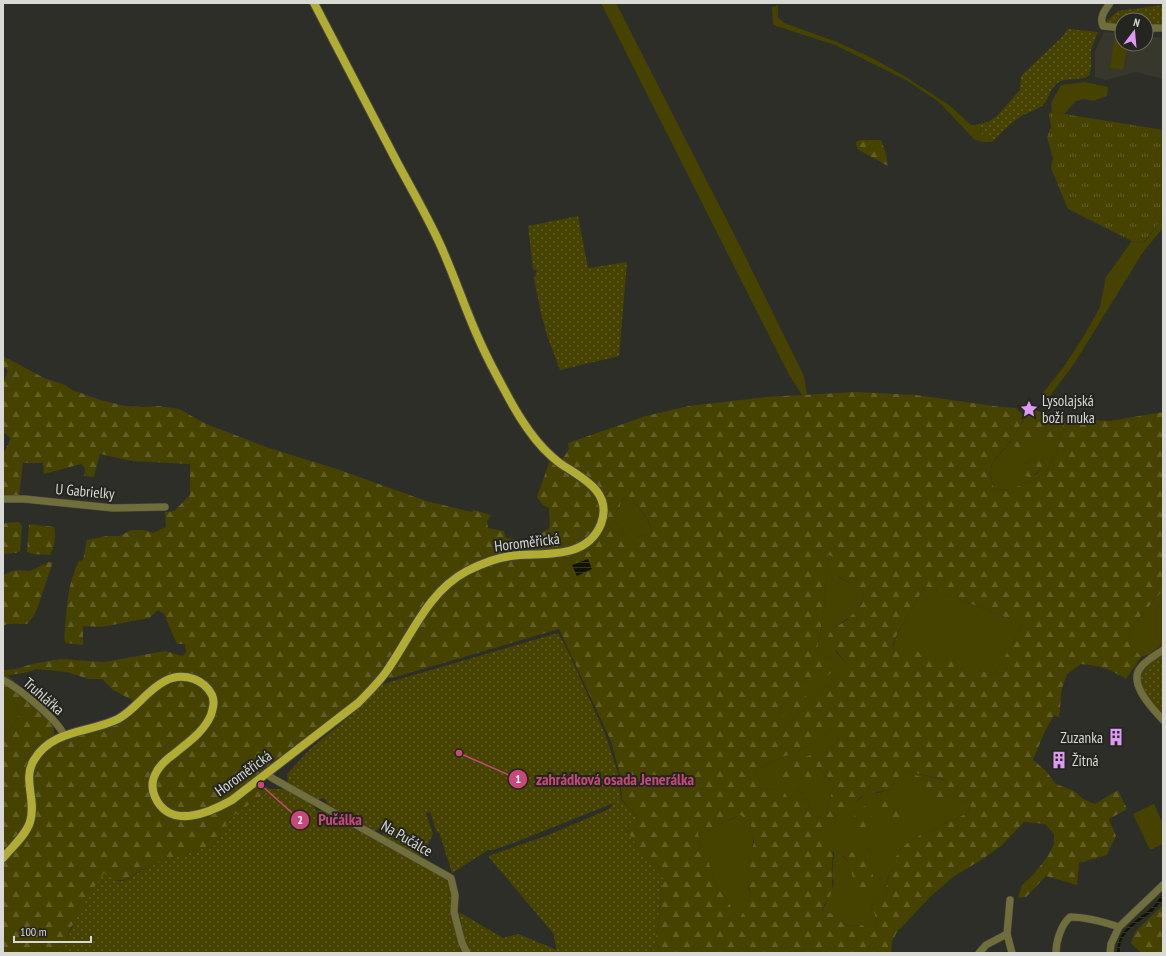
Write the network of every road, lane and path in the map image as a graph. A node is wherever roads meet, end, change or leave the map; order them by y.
1 (314, 3) edge
2 (1110, 3) edge
3 (1114, 27) edge
4 (3, 499) edge
5 (165, 507) dead end
6 (1163, 650) edge
7 (3, 680) edge
8 (1163, 720) edge
9 (64, 735) junction
10 (267, 774) junction
11 (3, 858) edge
12 (1163, 885) edge
13 (1010, 900) dead end
14 (1119, 927) junction
15 (1007, 934) junction
16 (467, 953) edge
17 (979, 953) edge
18 (1012, 953) edge
19 (1056, 953) edge
20 (1110, 953) edge

1 - 10 main road, Horoměřická
2 - 3 street
4 - 5 street, U Gabrielky
6 - 8 street
7 - 9 street, Truhlářka
9 - 10 main road, Horoměřická
9 - 11 main road, Horoměřická
10 - 16 street, Na Pučálce
12 - 14 street
13 - 15 street
14 - 19 street
14 - 20 street
15 - 17 street
15 - 18 street

